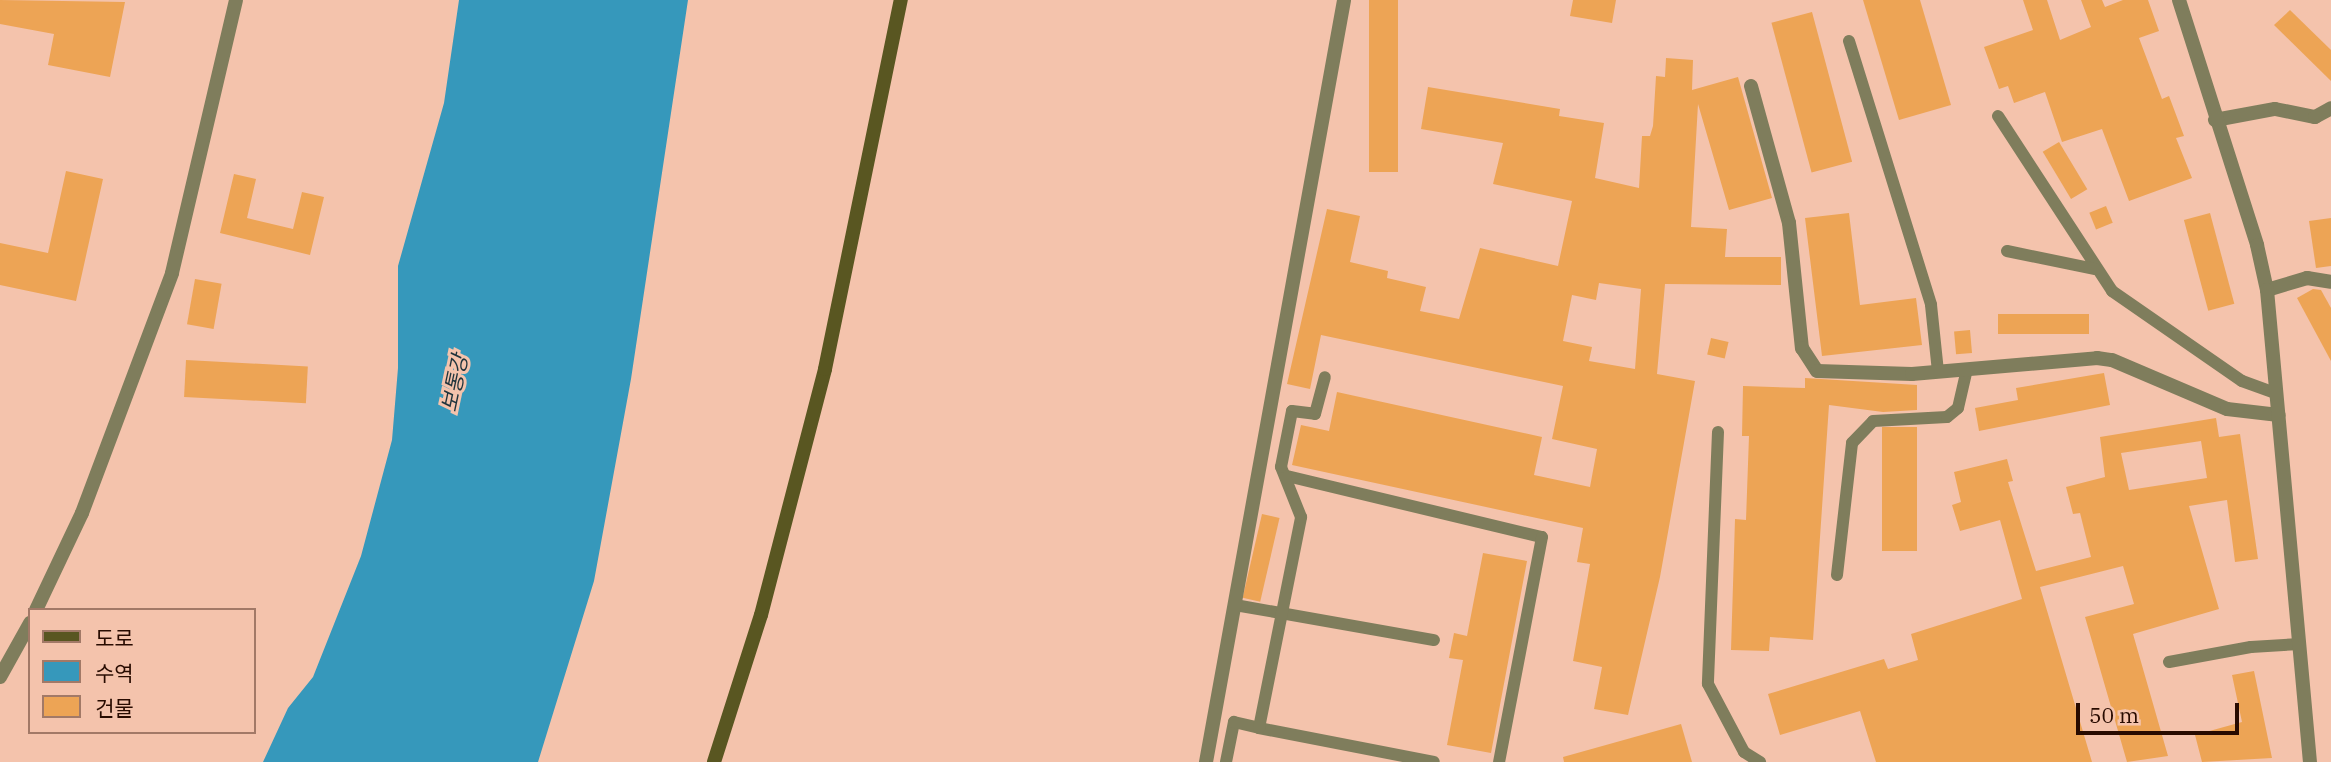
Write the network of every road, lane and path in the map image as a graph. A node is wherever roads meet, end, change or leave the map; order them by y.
1 (236, 0) edge
2 (901, 0) edge
3 (1344, 0) edge
4 (2179, 0) edge
5 (1849, 41) dead end
6 (1751, 86) dead end
7 (2331, 108) edge
8 (1997, 116) dead end
9 (2315, 117) junction
10 (2215, 120) junction
11 (2331, 123) edge
12 (2007, 251) dead end
13 (2095, 269) junction
14 (2331, 282) edge
15 (2267, 290) junction
16 (1967, 369) junction
17 (1938, 372) junction
18 (1325, 377) dead end
19 (2277, 394) junction
20 (2279, 415) junction
21 (1718, 432) dead end
22 (1287, 477) junction
23 (1837, 575) dead end
24 (1235, 605) junction
25 (37, 608) edge
26 (1284, 612) junction
27 (28, 627) edge
28 (1434, 640) dead end
29 (2300, 645) junction
30 (2169, 662) dead end
31 (0, 677) edge
32 (1259, 728) junction
33 (2308, 761) edge
34 (715, 762) edge
35 (1206, 762) edge
36 (1226, 762) edge
37 (1434, 762) edge
38 (1499, 762) edge
39 (1760, 762) edge

1 - 25 street
2 - 34 main road
3 - 24 street
4 - 10 street
5 - 17 lane
6 - 17 street
7 - 9 street
8 - 13 lane
9 - 10 street
9 - 11 street
10 - 15 street
12 - 13 lane
13 - 19 lane
14 - 15 street
15 - 19 street
16 - 17 street
16 - 20 street
16 - 23 lane
18 - 22 lane
19 - 20 street
20 - 29 street
21 - 39 lane
22 - 26 lane
22 - 38 lane
24 - 26 lane
24 - 35 street
26 - 28 lane
26 - 32 lane
27 - 31 street
29 - 30 lane
29 - 33 street
32 - 36 lane
32 - 37 lane

